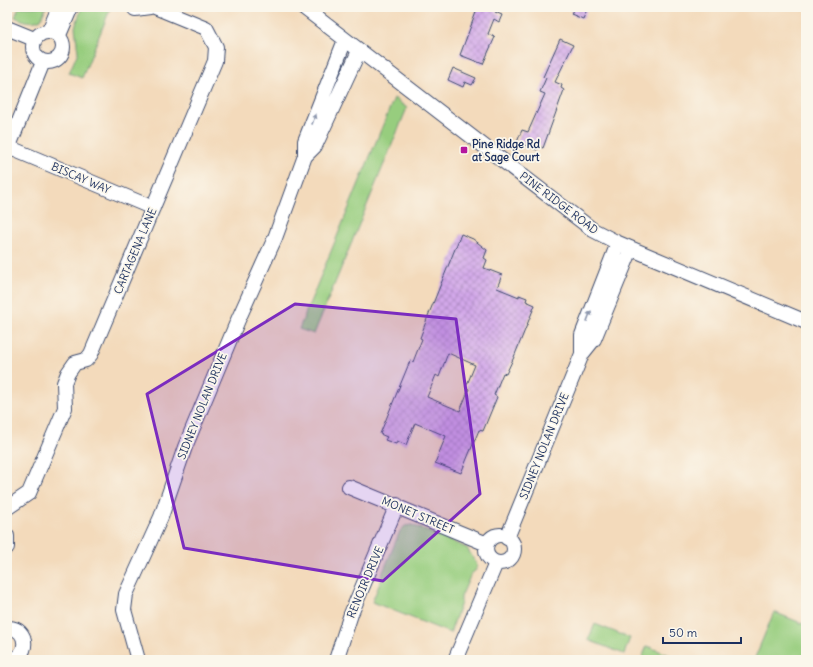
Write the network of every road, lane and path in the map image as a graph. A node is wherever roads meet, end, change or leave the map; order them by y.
1 (59, 7) edge
2 (71, 7) edge
3 (150, 7) edge
4 (156, 7) edge
5 (303, 7) edge
6 (134, 9) dead end
7 (7, 28) edge
8 (54, 33) junction
9 (34, 39) junction
10 (345, 40) junction
11 (359, 51) junction
12 (43, 62) junction
13 (8, 149) edge
14 (305, 156) junction
15 (153, 208) junction
16 (618, 243) junction
17 (632, 249) junction
18 (806, 322) edge
19 (582, 354) junction
20 (349, 487) dead end
21 (397, 505) junction
22 (7, 508) edge
23 (7, 536) edge
24 (507, 538) junction
25 (487, 544) junction
26 (7, 547) edge
27 (496, 563) junction
28 (8, 624) edge
29 (7, 659) edge
30 (138, 660) edge
31 (336, 660) edge
32 (455, 660) edge

1 - 8 street
2 - 8 street
3 - 6 street
4 - 15 street, CARTAGENA LANE
5 - 10 street, PINE RIDGE ROAD
7 - 9 street
8 - 9 street
8 - 12 street
9 - 12 street
10 - 11 street, PINE RIDGE ROAD
14 -> 10 street, SIDNEY NOLAN DRIVE
11 - 14 street, SIDNEY NOLAN DRIVE
11 - 16 street, PINE RIDGE ROAD
12 - 13 street
13 - 15 street, BISCAY WAY
14 - 30 street, SIDNEY NOLAN DRIVE
15 - 22 street, CARTAGENA LANE
16 - 17 street, PINE RIDGE ROAD
19 -> 16 street, SIDNEY NOLAN DRIVE
17 - 18 street, PINE RIDGE ROAD
17 - 19 street, SIDNEY NOLAN DRIVE
19 - 24 street, SIDNEY NOLAN DRIVE
20 - 21 street, MONET STREET
21 - 25 street, MONET STREET
21 - 31 street, RENOIR DRIVE
23 - 26 street
24 - 25 street
24 - 27 street
25 - 27 street
27 - 32 street
28 - 29 street

